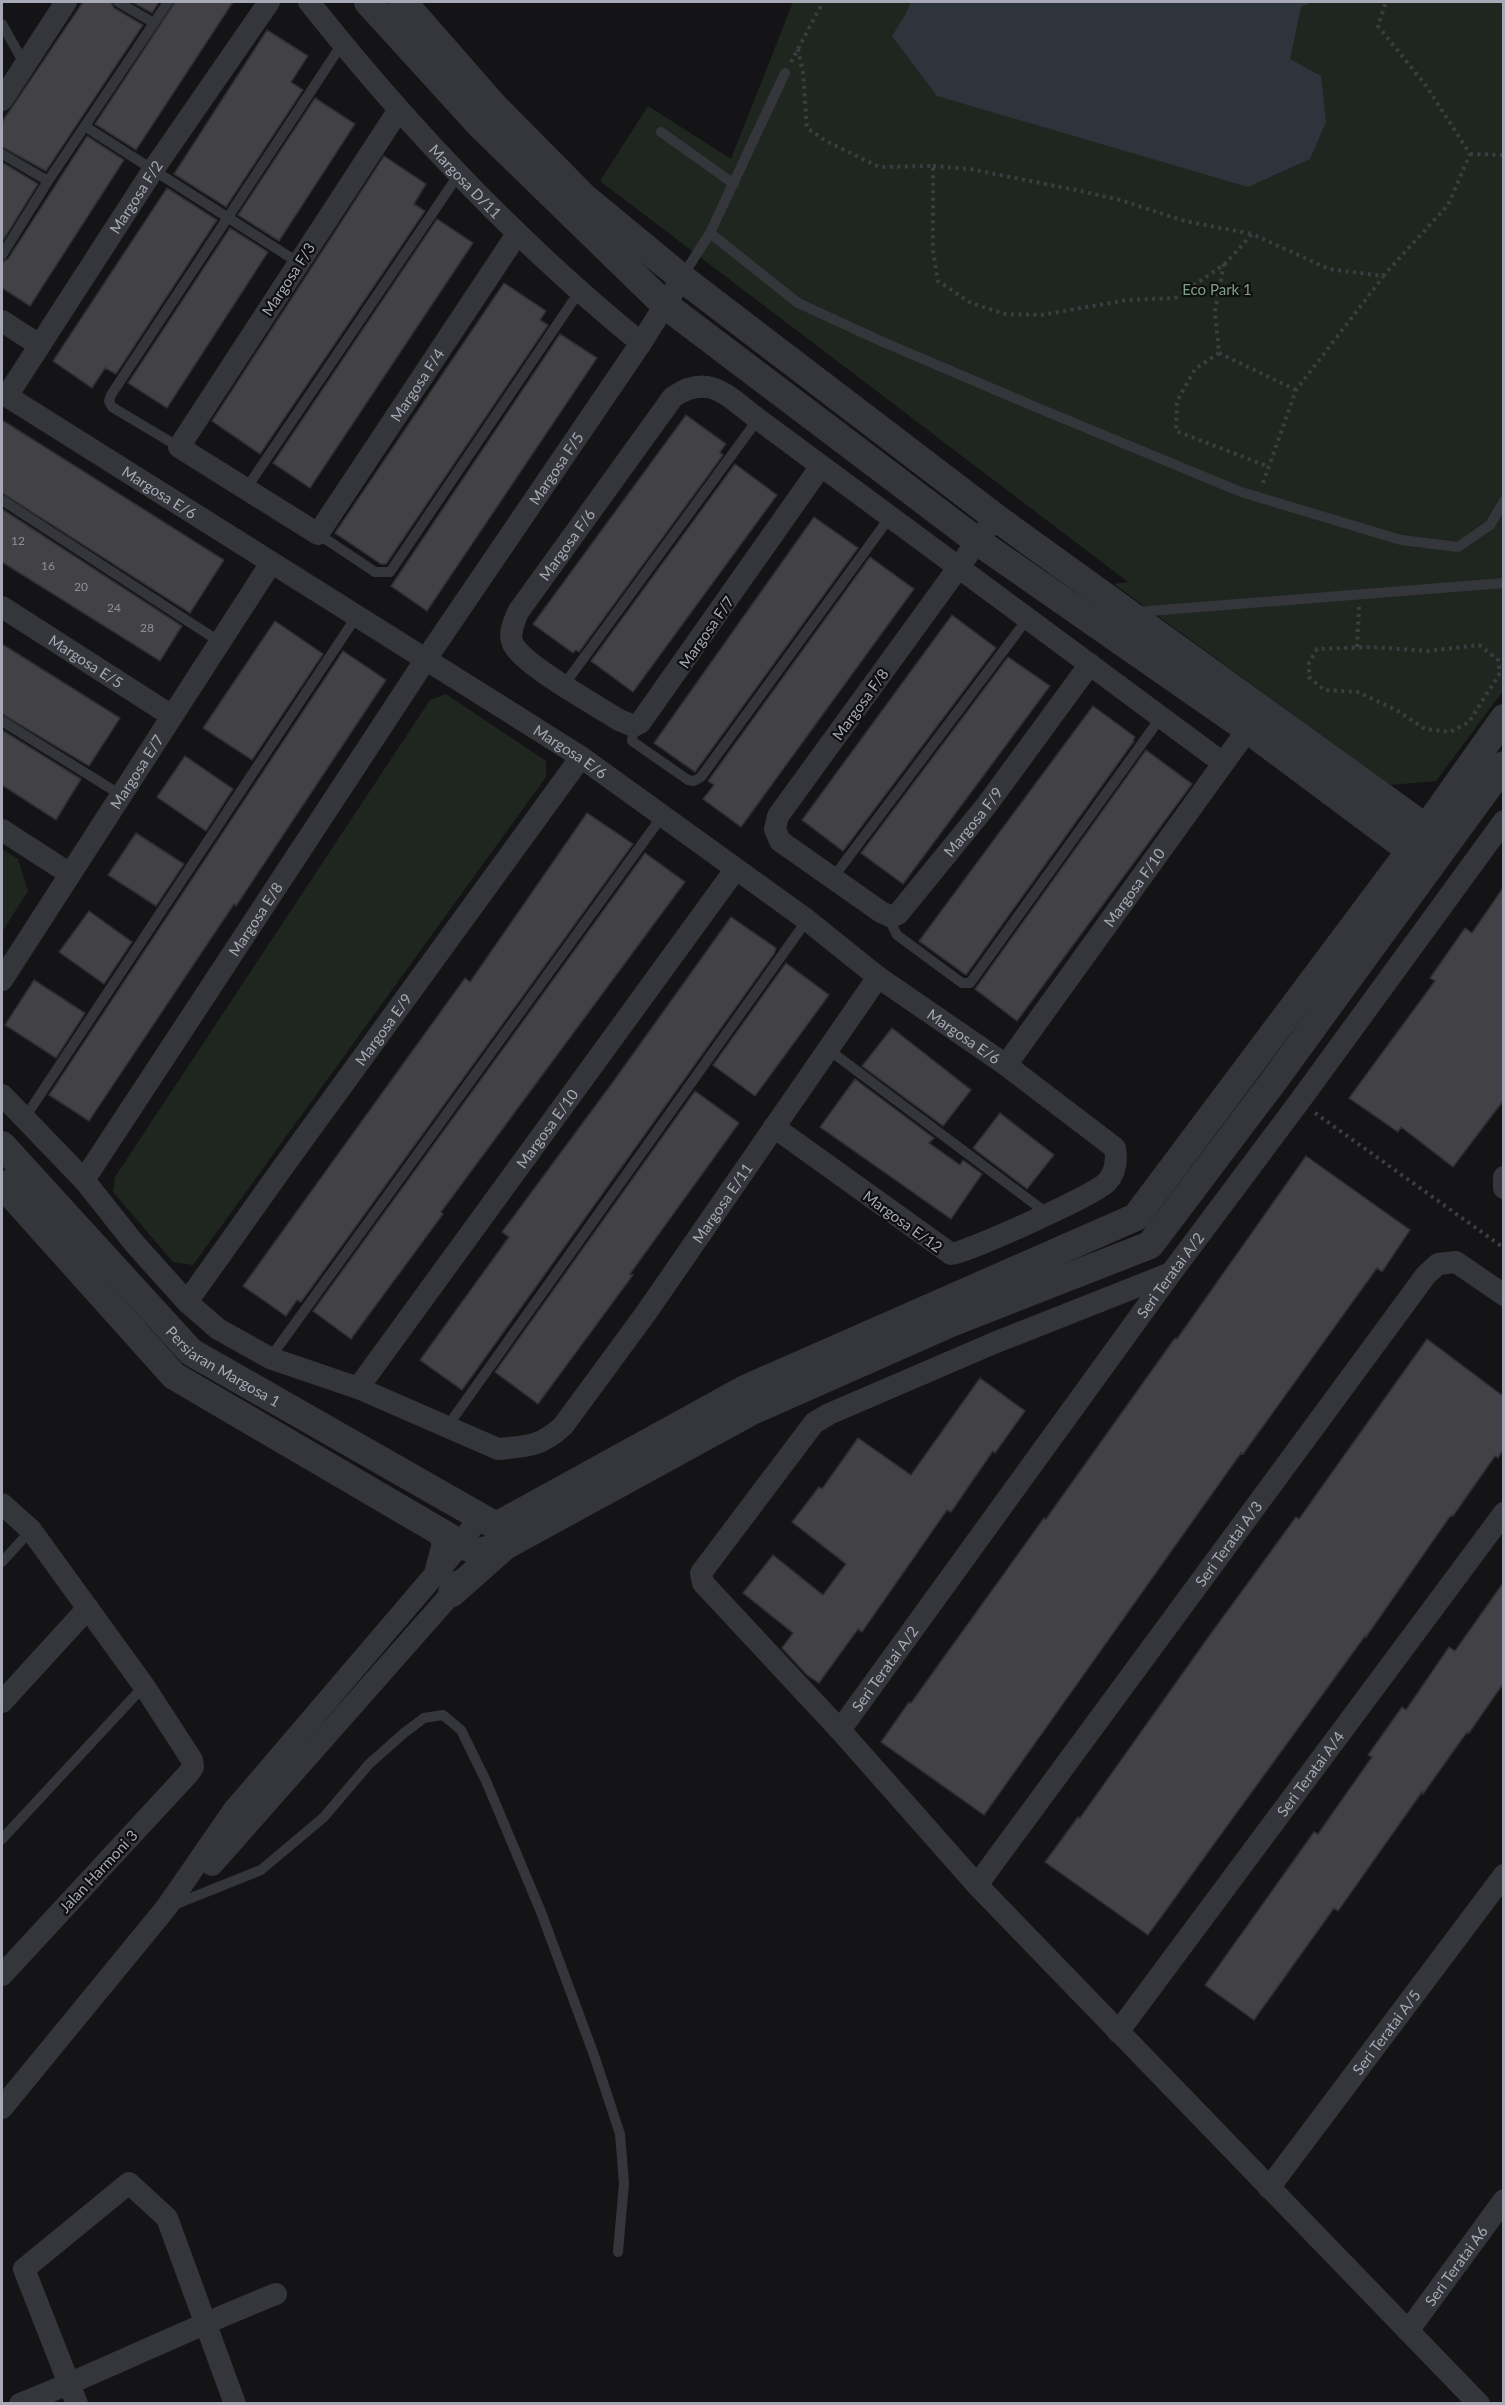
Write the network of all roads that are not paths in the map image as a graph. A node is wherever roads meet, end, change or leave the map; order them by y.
1 (66, 2) edge
2 (118, 2) edge
3 (168, 2) edge
4 (269, 2) edge
5 (309, 2) edge
6 (368, 2) edge
7 (403, 2) edge
8 (154, 23) junction
9 (2, 24) edge
10 (342, 44) junction
11 (25, 65) junction
12 (785, 73) dead end
13 (2, 100) edge
14 (398, 111) junction
15 (86, 127) junction
16 (662, 132) dead end
17 (2, 154) edge
18 (153, 170) junction
19 (459, 174) junction
20 (48, 181) junction
21 (734, 184) junction
22 (228, 217) junction
23 (710, 233) junction
24 (517, 234) junction
25 (2, 255) edge
26 (299, 263) junction
27 (682, 278) junction
28 (579, 292) junction
29 (665, 305) junction
30 (2, 321) edge
31 (641, 343) junction
32 (39, 345) junction
33 (4, 394) edge
34 (758, 419) junction
35 (179, 447) junction
36 (821, 466) junction
37 (246, 489) junction
38 (2, 500) edge
39 (1503, 501) edge
40 (995, 517) junction
41 (890, 518) junction
42 (318, 534) junction
43 (976, 541) junction
44 (271, 563) junction
45 (958, 568) junction
46 (1503, 582) edge
47 (2, 607) edge
48 (1127, 613) junction
49 (356, 617) junction
50 (1028, 618) junction
51 (220, 642) junction
52 (426, 659) junction
53 (1090, 664) junction
54 (564, 685) junction
55 (172, 716) junction
56 (1161, 717) junction
57 (1503, 718) edge
58 (1255, 720) junction
59 (2, 721) edge
60 (634, 726) junction
61 (582, 757) junction
62 (1223, 763) junction
63 (1503, 765) edge
64 (121, 795) junction
65 (663, 815) junction
66 (1503, 821) edge
67 (2, 830) edge
68 (1428, 847) junction
69 (735, 870) junction
70 (70, 874) junction
71 (832, 879) junction
72 (892, 917) junction
73 (807, 920) junction
74 (878, 976) junction
75 (2, 980) edge
76 (829, 1050) junction
77 (1006, 1065) junction
78 (2, 1095) edge
79 (24, 1119) junction
80 (774, 1127) junction
81 (2, 1145) edge
82 (1115, 1148) joint
83 (1503, 1177) edge
84 (84, 1180) junction
85 (2, 1184) edge
86 (1503, 1188) edge
87 (1048, 1214) junction
88 (134, 1243) junction
89 (99, 1271) junction
90 (1171, 1273) junction
91 (1503, 1295) edge
92 (187, 1302) junction
93 (270, 1358) junction
94 (358, 1388) junction
95 (447, 1427) junction
96 (2, 1504) edge
97 (1503, 1513) edge
98 (31, 1530) junction
99 (477, 1536) junction
100 (2, 1562) edge
101 (445, 1581) junction
102 (88, 1608) junction
103 (144, 1686) junction
104 (2, 1702) edge
105 (840, 1730) junction
106 (2, 1839) edge
107 (1503, 1875) edge
108 (977, 1885) junction
109 (172, 1900) junction
110 (2, 1975) edge
111 (1118, 2032) junction
112 (2, 2108) edge
113 (1269, 2188) junction
114 (1503, 2200) edge
115 (618, 2252) dead end
116 (276, 2294) dead end
117 (204, 2322) junction
118 (1408, 2331) junction
119 (73, 2394) edge
120 (20, 2403) edge
121 (235, 2403) edge
122 (1479, 2403) edge

1 - 11 street
2 - 8 lane
3 - 8 lane
4 - 18 street, Margosa F/2
5 - 10 street, Margosa D/11
6 - 29 street
7 - 27 street
8 - 15 lane
9 - 11 lane
10 - 14 street, Margosa D/11
10 - 22 lane
11 - 13 street
12 - 21 lane
14 - 19 street, Margosa D/11
14 - 26 street, Margosa F/3
15 - 18 lane
15 - 20 lane
16 - 21 lane
17 - 20 lane
18 - 22 lane
18 - 32 street, Margosa F/2
19 - 24 street, Margosa D/11
19 - 37 lane
20 - 25 lane
21 - 23 lane
22 - 26 lane
22 - 35 lane
23 - 27 lane
23 - 39 lane
24 - 28 street, Margosa D/11
24 - 42 street, Margosa F/4
26 - 35 street, Margosa F/3
27 - 29 street, Margosa F/5
27 - 40 street
28 - 31 street, Margosa D/11
28 - 42 lane
29 - 31 street, Margosa F/5
29 - 43 street
30 - 32 street
31 - 52 street, Margosa F/5
32 - 33 street, Margosa F/2
33 - 44 street, Margosa E/6
34 - 36 street
34 - 54 lane
34 - 54 street, Margosa F/6
35 - 37 street
36 - 41 street
36 - 60 street, Margosa F/7
37 - 42 street
38 - 51 lane
40 - 43 street, Margosa F/8
40 - 48 street
41 - 45 street
41 - 60 lane
43 - 45 street, Margosa F/8
43 - 58 street
44 - 49 street, Margosa E/6
44 - 51 street, Margosa E/7
45 - 50 street
45 - 71 street, Margosa F/8
46 - 48 lane
47 - 55 street, Margosa E/5
48 - 58 street
49 - 52 street, Margosa E/6
49 - 79 lane
50 - 53 street
50 - 71 lane
51 - 55 street, Margosa E/7
52 - 61 street, Margosa E/6
52 - 84 street, Margosa E/8
53 - 56 street
53 - 72 street, Margosa F/9
54 - 60 street
55 - 64 street, Margosa E/7
56 - 62 street
56 - 72 lane
57 - 68 street
58 - 62 street, Margosa F/10
58 - 68 street
59 - 64 lane
61 - 65 street, Margosa E/6
61 - 92 street, Margosa E/9
62 - 77 street, Margosa F/10
63 - 68 street
64 - 70 street, Margosa E/7
65 - 69 street, Margosa E/6
65 - 93 lane
66 - 90 street, Seri Teratai A/2
67 - 70 street
68 - 99 street
69 - 73 street, Margosa E/6
69 - 94 street, Margosa E/10
70 - 75 street, Margosa E/7
71 - 72 street
73 - 74 street, Margosa E/6
73 - 95 lane
74 - 76 street, Margosa E/11
74 - 77 street, Margosa E/6
76 - 80 street, Margosa E/11
76 - 87 lane
77 - 82 street, Margosa E/6
78 - 79 street
79 - 84 street
80 - 87 street, Margosa E/12
80 - 95 street, Margosa E/11
81 - 89 street, Persiaran Margosa 1
82 - 87 street, Margosa E/12
83 - 86 street
84 - 88 street
85 - 89 street, Persiaran Margosa 1
88 - 89 street
88 - 92 street
89 - 99 street, Persiaran Margosa 1
89 - 99 street, Persiaran Margosa 1
90 - 105 street, Seri Teratai A/2
90 - 105 street
91 - 108 street, Seri Teratai A/3
92 - 93 street
93 - 94 street
94 - 95 street
96 - 98 street
97 - 111 street, Seri Teratai A/4
98 - 100 lane
98 - 102 street
99 - 101 street
99 - 101 street
101 - 109 street
102 - 103 street
102 - 104 street
103 - 106 lane
103 - 110 street, Jalan Harmoni 3
105 - 108 street
107 - 113 street, Seri Teratai A/5
108 - 111 street
109 - 112 street
109 - 115 lane
111 - 113 street
113 - 118 street
114 - 118 street, Seri Teratai A6
116 - 117 street
117 - 119 street
117 - 119 street
117 - 121 street
118 - 122 street
119 - 120 street

